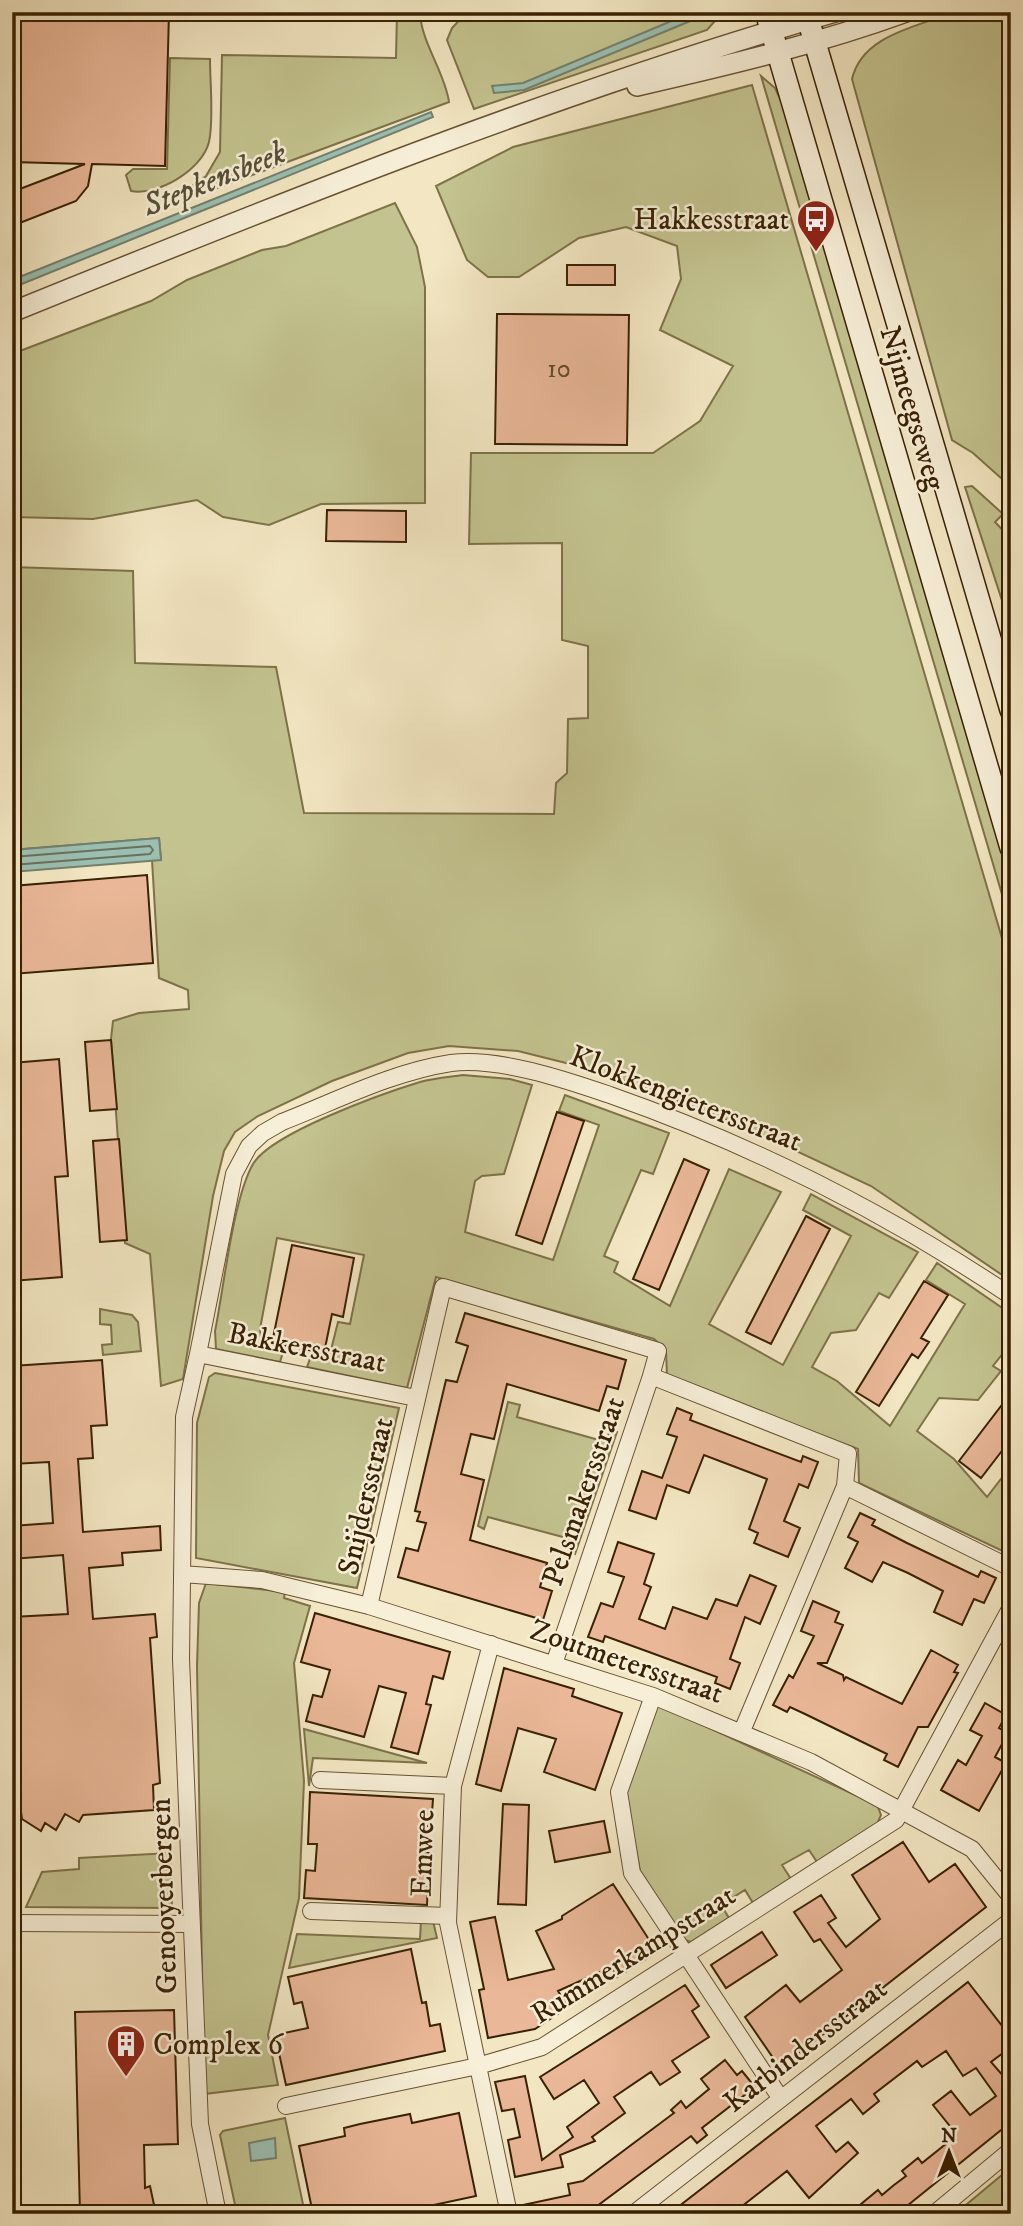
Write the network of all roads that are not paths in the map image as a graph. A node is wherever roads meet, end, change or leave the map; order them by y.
1 (835, 12) edge
2 (906, 12) edge
3 (807, 16) edge
4 (769, 21) edge
5 (815, 43) junction
6 (778, 53) junction
7 (541, 107) junction
8 (12, 313) edge
9 (1011, 710) edge
10 (1007, 819) edge
11 (1011, 848) edge
12 (1011, 1296) edge
13 (198, 1354) junction
14 (651, 1376) junction
15 (416, 1398) junction
16 (845, 1486) junction
17 (1011, 1568) edge
18 (182, 1574) junction
19 (369, 1606) junction
20 (1011, 1607) edge
21 (491, 1644) junction
22 (554, 1664) junction
23 (653, 1696) junction
24 (742, 1731) junction
25 (320, 1780) dead end
26 (453, 1786) junction
27 (902, 1811) junction
28 (1011, 1897) edge
29 (311, 1911) dead end
30 (448, 1916) junction
31 (1011, 1920) edge
32 (12, 1923) edge
33 (191, 1924) junction
34 (685, 1955) junction
35 (478, 2066) junction
36 (780, 2099) junction
37 (286, 2106) dead end
38 (1010, 2157) edge
39 (218, 2214) edge
40 (509, 2214) edge
41 (633, 2214) edge
42 (934, 2214) edge

1 - 3 street
2 - 5 street
3 - 4 street
3 - 5 main road, Nijmeegseweg
4 - 6 main road, Nijmeegseweg
4 - 7 street
5 - 6 street
5 - 9 main road, Nijmeegseweg
6 - 7 street
6 - 10 main road, Nijmeegseweg
7 - 8 street
10 - 11 main road, Nijmeegseweg
12 - 13 street, Klokkengietersstraat
13 - 15 street, Bakkersstraat
13 - 18 street, Bakkersstraat
14 - 15 street, Snijdersstraat
14 - 16 street
14 - 22 street, Pelsmakersstraat
15 - 19 street, Snijdersstraat
16 - 17 street
16 - 24 street
18 - 19 street, Zoutmetersstraat
18 - 33 street, Genooyerbergen
19 - 21 street, Zoutmetersstraat
20 - 27 street
21 - 22 street, Zoutmetersstraat
21 - 26 street, Emwee
22 - 23 street, Zoutmetersstraat
23 - 24 street, Zoutmetersstraat
23 - 34 street
24 - 27 street, Zoutmetersstraat
25 - 26 street
26 - 30 street, Emwee
27 - 28 street, Zoutmetersstraat
27 - 34 street, Rummerkampstraat
29 - 30 street
30 - 35 street, Emwee
31 - 36 street, Karbindersstraat
32 - 33 street
33 - 39 street, Genooyerbergen
34 - 35 street, Rummerkampstraat
34 - 36 street
35 - 37 street, Rummerkampstraat
35 - 40 street, Emwee
36 - 41 street, Karbindersstraat
38 - 42 street

